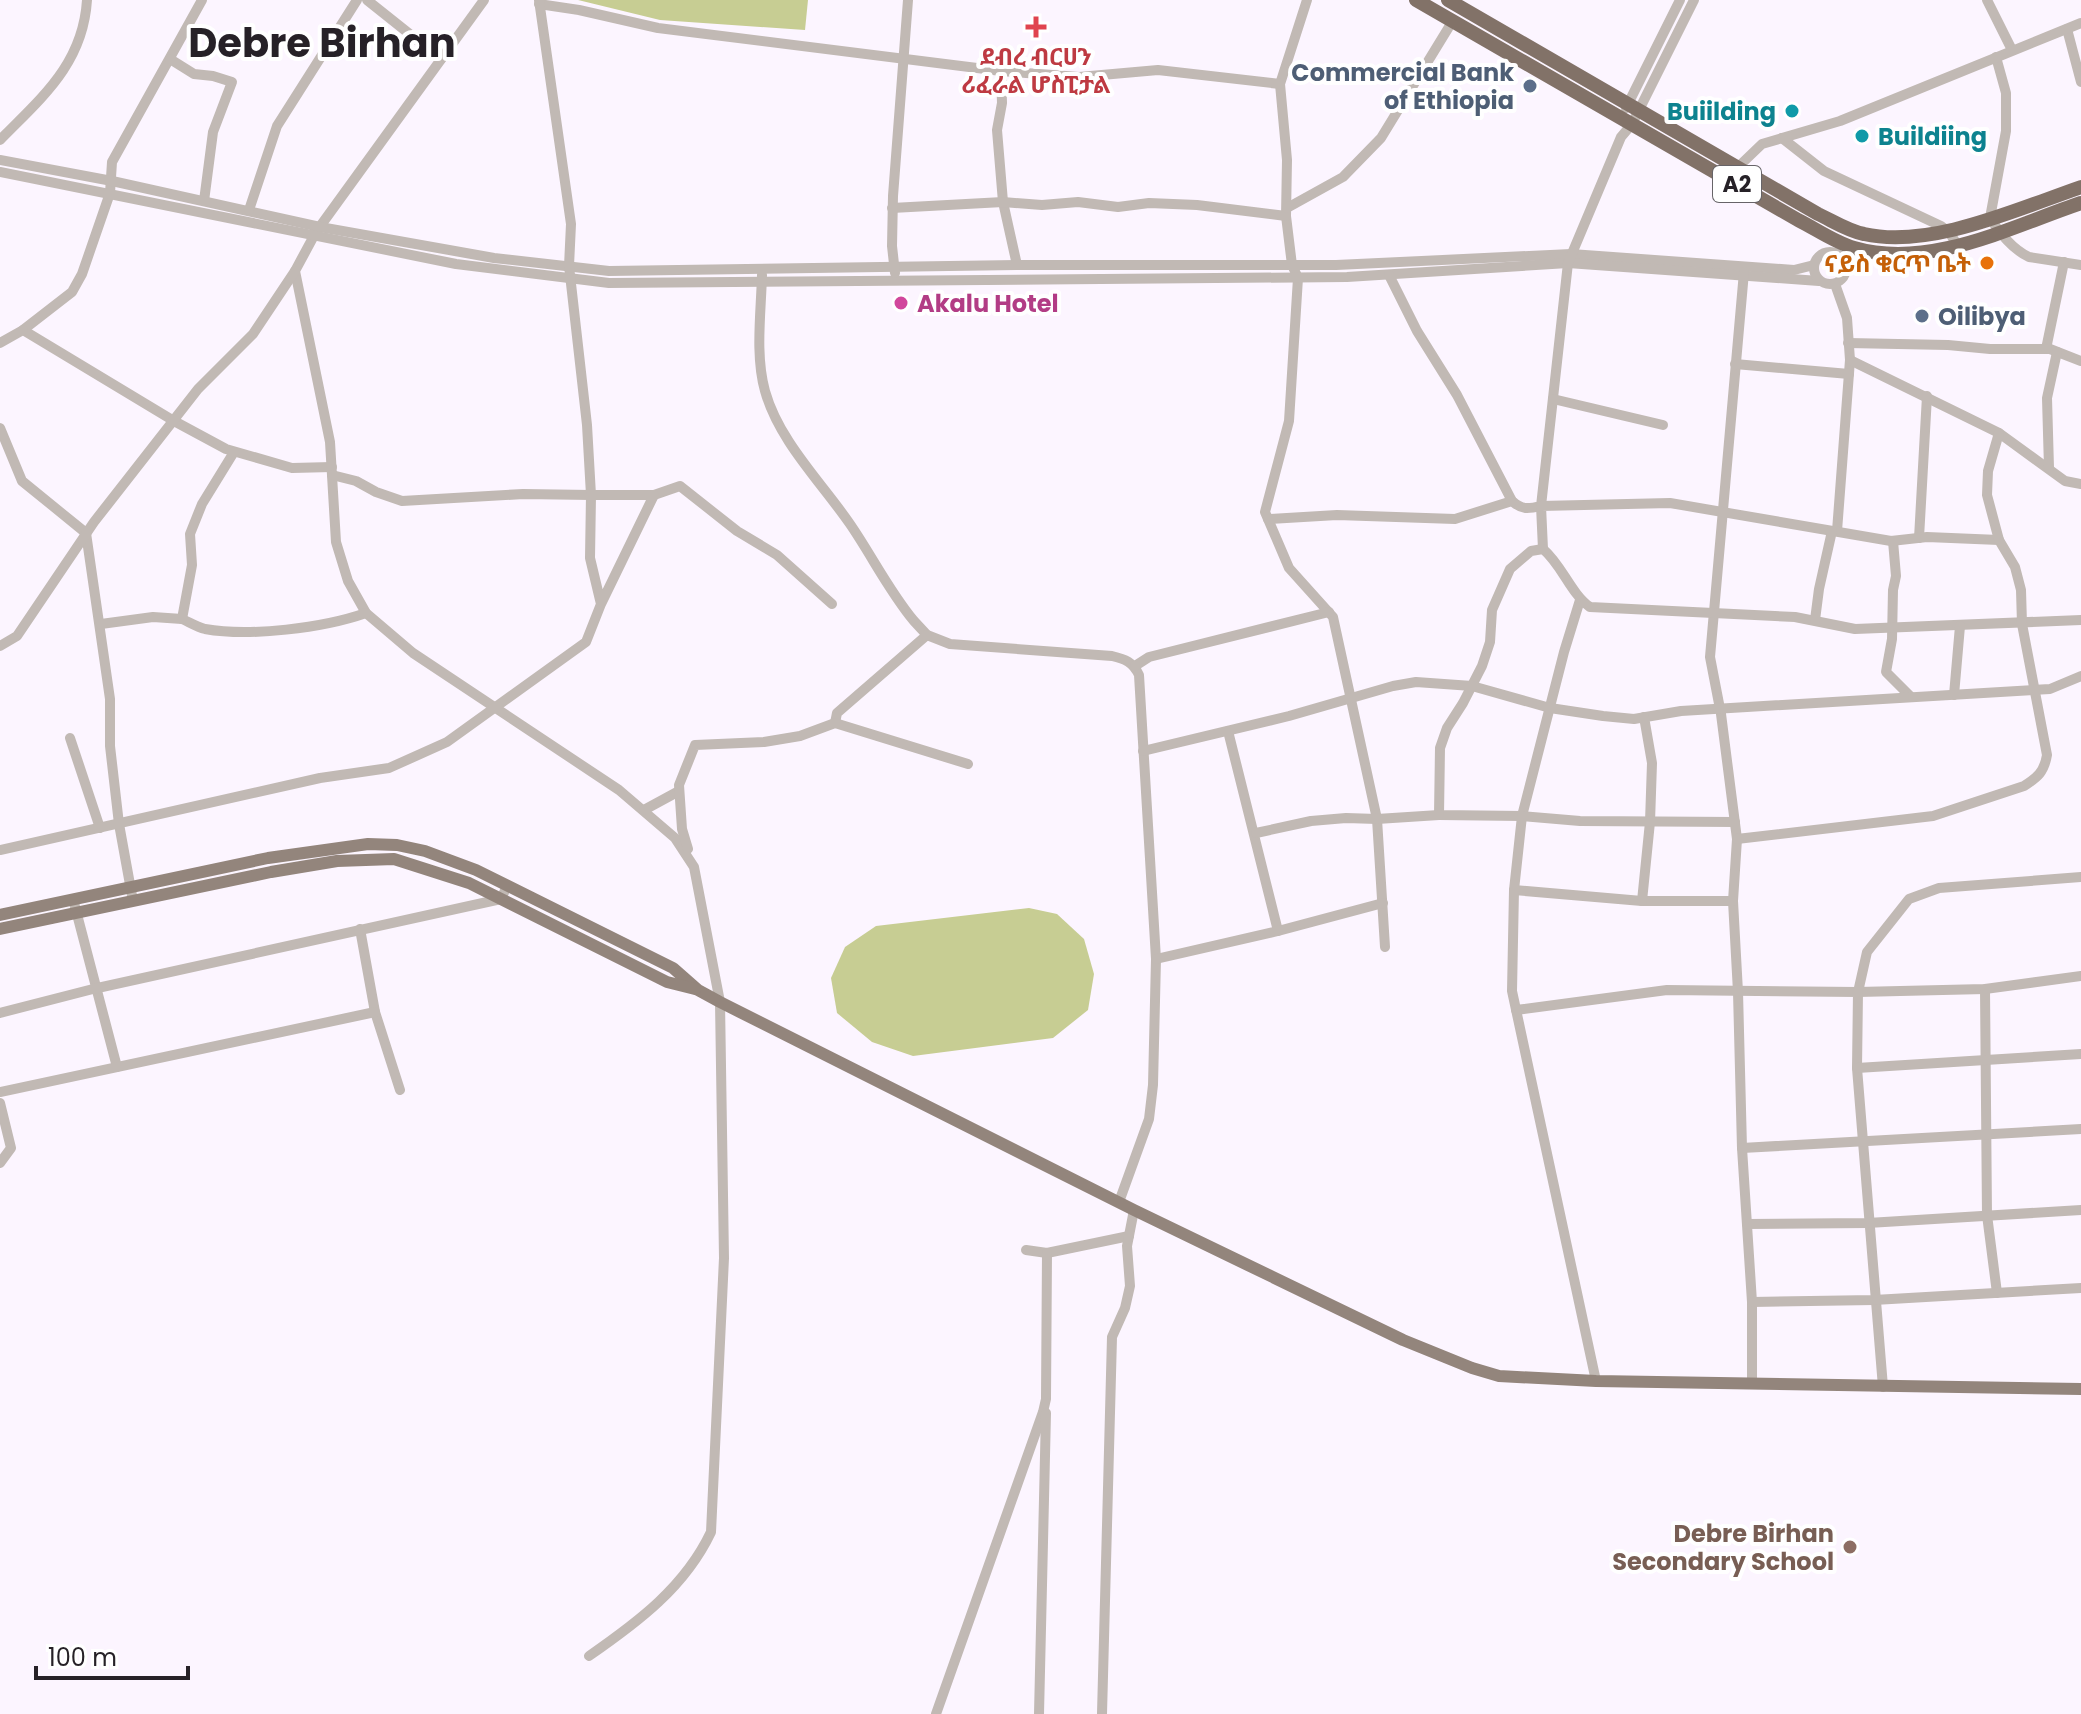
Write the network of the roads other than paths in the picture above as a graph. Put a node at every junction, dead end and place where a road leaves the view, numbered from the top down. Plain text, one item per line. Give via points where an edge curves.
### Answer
1 (87, 0) edge
2 (202, 0) edge
3 (357, 0) edge
4 (367, 0) edge
5 (484, 0) edge
6 (908, 0) edge
7 (1307, 0) edge
8 (1416, 0) edge
9 (1448, 0) edge
10 (1680, 0) edge
11 (1694, 0) edge
12 (1987, 0) edge
13 (539, 2) edge
14 (1452, 22) junction
15 (2081, 23) edge
16 (2067, 29) junction
17 (2012, 50) junction
18 (1996, 57) junction
19 (170, 59) junction
20 (441, 59) junction
21 (902, 59) junction
22 (1001, 71) junction
23 (2081, 82) edge
24 (1280, 84) junction
25 (1630, 114) junction
26 (1782, 138) junction
27 (0, 140) edge
28 (0, 160) edge
29 (1737, 168) junction
30 (0, 172) edge
31 (111, 187) junction
32 (2081, 187) edge
33 (204, 201) junction
34 (1003, 202) junction
35 (2081, 203) edge
36 (892, 208) junction
37 (249, 210) junction
38 (1286, 212) junction
39 (1990, 218) junction
40 (320, 227) junction
41 (1831, 229) junction
42 (1999, 231) junction
43 (1949, 232) junction
44 (1860, 233) junction
45 (313, 237) junction
46 (1958, 246) junction
47 (1854, 248) junction
48 (1822, 253) junction
49 (1570, 259) junction
50 (2064, 262) junction
51 (1017, 265) junction
52 (1292, 265) junction
53 (1814, 265) junction
54 (2081, 265) edge
55 (569, 266) junction
56 (1846, 267) junction
57 (894, 268) junction
58 (762, 269) junction
59 (295, 271) junction
60 (1744, 271) junction
61 (1389, 275) junction
62 (1298, 278) junction
63 (571, 279) junction
64 (762, 281) junction
65 (896, 281) junction
66 (1819, 281) junction
67 (1835, 284) junction
68 (23, 330) junction
69 (0, 343) edge
70 (1848, 343) junction
71 (2052, 351) junction
72 (1850, 360) junction
73 (2081, 361) edge
74 (1735, 364) junction
75 (1849, 374) junction
76 (1927, 396) junction
77 (1553, 399) junction
78 (174, 421) junction
79 (1663, 425) dead end
80 (0, 428) edge
81 (1999, 433) junction
82 (234, 452) junction
83 (2049, 468) junction
84 (332, 471) junction
85 (2081, 484) edge
86 (591, 495) junction
87 (654, 495) junction
88 (1512, 501) junction
89 (1541, 506) junction
90 (1725, 511) junction
91 (1268, 519) junction
92 (1834, 531) junction
93 (86, 533) junction
94 (1919, 538) junction
95 (1999, 540) junction
96 (1893, 541) junction
97 (1543, 549) junction
98 (1580, 600) junction
99 (601, 604) junction
100 (832, 604) dead end
101 (1329, 612) junction
102 (1715, 612) junction
103 (366, 613) junction
104 (182, 619) junction
105 (1815, 620) junction
106 (2081, 620) edge
107 (101, 624) junction
108 (2022, 624) junction
109 (1960, 626) junction
110 (1893, 627) junction
111 (927, 635) junction
112 (0, 646) edge
113 (1135, 666) junction
114 (2081, 676) edge
115 (1472, 686) junction
116 (2037, 690) junction
117 (1954, 695) junction
118 (1911, 697) junction
119 (1351, 698) junction
120 (495, 707) junction
121 (1550, 708) junction
122 (1720, 708) junction
123 (1644, 717) junction
124 (835, 723) junction
125 (1228, 731) junction
126 (70, 738) dead end
127 (1143, 751) junction
128 (968, 764) dead end
129 (679, 791) junction
130 (644, 810) junction
131 (1439, 815) junction
132 (1522, 816) junction
133 (1377, 819) junction
134 (1650, 822) junction
135 (1735, 822) junction
136 (119, 824) junction
137 (100, 828) junction
138 (1256, 833) junction
139 (1737, 839) junction
140 (0, 850) edge
141 (694, 867) junction
142 (2081, 877) edge
143 (507, 886) junction
144 (130, 887) junction
145 (1514, 890) junction
146 (73, 899) junction
147 (501, 899) junction
148 (133, 901) junction
149 (1642, 901) junction
150 (1733, 901) junction
151 (1383, 903) junction
152 (77, 913) junction
153 (0, 915) edge
154 (0, 929) edge
155 (360, 929) junction
156 (1278, 931) junction
157 (1385, 947) dead end
158 (1156, 959) junction
159 (2081, 976) edge
160 (98, 988) junction
161 (1985, 989) junction
162 (698, 990) junction
163 (1738, 992) junction
164 (1858, 992) junction
165 (720, 1002) junction
166 (1516, 1010) junction
167 (375, 1012) junction
168 (0, 1013) edge
169 (2081, 1054) edge
170 (1986, 1059) junction
171 (117, 1067) junction
172 (1857, 1068) junction
173 (400, 1090) dead end
174 (0, 1092) edge
175 (0, 1103) edge
176 (2081, 1129) edge
177 (1987, 1134) junction
178 (1862, 1142) junction
179 (1742, 1148) junction
180 (0, 1163) edge
181 (1119, 1202) junction
182 (1134, 1210) junction
183 (2081, 1210) edge
184 (1987, 1215) junction
185 (1868, 1223) junction
186 (1747, 1224) junction
187 (1129, 1236) junction
188 (1026, 1250) dead end
189 (1047, 1253) junction
190 (2081, 1288) edge
191 (1997, 1293) junction
192 (1874, 1300) junction
193 (1752, 1302) junction
194 (1596, 1381) junction
195 (1752, 1383) junction
196 (1883, 1387) junction
197 (2081, 1389) edge
198 (1046, 1399) junction
199 (589, 1656) dead end
200 (936, 1714) edge
201 (1039, 1714) edge
202 (1102, 1714) edge

1 - 27 street via 79,43 61,76
2 - 19 street
3 - 37 street via 277,126
4 - 20 street
5 - 20 street
6 - 21 street
7 - 24 street
8 - 14 highway, A2
9 - 25 highway, A2
10 - 25 street
11 - 25 street
12 - 17 street
13 - 21 street via 658,28
13 - 55 street via 565,170
14 - 25 highway, A2
14 - 38 street via 1381,138 1343,177
15 - 16 street
16 - 17 street
16 - 23 street
17 - 18 street
18 - 26 street via 1840,121
18 - 39 street via 2006,93 2006,131
19 - 31 street via 112,162
19 - 33 street via 194,74 232,82 213,132
20 - 40 street
21 - 22 street
21 - 36 street
22 - 24 street via 1079,77 1158,70
22 - 34 street via 997,130
24 - 38 street
25 - 29 highway, A2
25 - 41 highway, A2
25 - 49 street
26 - 29 street via 1762,144
26 - 43 street via 1824,171
28 - 31 street
29 - 41 highway, A2
30 - 31 street
31 - 33 street
31 - 45 street
31 - 68 street via 72,292
32 - 39 highway, A2
33 - 37 street
34 - 36 street
34 - 38 street via 1118,207 1149,203
34 - 51 street
35 - 42 highway, A2
36 - 57 street
37 - 40 street
38 - 52 street
39 - 42 street
39 - 43 highway, A2
40 - 45 street
40 - 55 street
41 - 44 highway, A2
41 - 47 highway, A2
41 - 48 street
42 - 46 highway, A2
42 - 50 street via 2029,257
43 - 44 highway, A2 via 1898,238
43 - 46 street
44 - 47 street
45 - 59 street
45 - 63 street
46 - 47 highway, A2 via 1898,255
47 - 56 street
48 - 53 street
48 - 56 street via 1838,254
49 - 52 street
49 - 60 street
49 - 61 street
49 - 77 street
50 - 54 street
50 - 71 street
51 - 52 street
51 - 57 street
52 - 62 street
53 - 60 street
53 - 66 street
55 - 58 street via 609,271
55 - 63 street
56 - 67 street
57 - 58 street
57 - 65 street
58 - 64 street
59 - 78 street via 253,334
59 - 84 street
60 - 66 street
60 - 74 street
61 - 62 street
61 - 88 street
62 - 65 street
62 - 91 street via 1289,421 1265,512
63 - 64 street
63 - 86 street
64 - 65 street
64 - 111 street via 761,360 775,416 901,605
66 - 67 street
67 - 70 street via 1847,318
68 - 69 street
68 - 78 street
70 - 71 street
70 - 72 street
71 - 73 street
71 - 83 street
72 - 75 street
72 - 76 street
74 - 75 street
74 - 90 street
75 - 92 street
76 - 81 street
76 - 94 street
77 - 79 street
77 - 89 street
78 - 82 street
78 - 93 street
80 - 93 street via 22,481
81 - 83 street
81 - 95 street via 1987,495
82 - 84 street via 292,468
82 - 104 street via 190,534 192,565
83 - 85 street via 2065,481
84 - 86 street via 402,501
84 - 103 street via 336,542 348,581
86 - 87 street
86 - 99 street via 590,558
87 - 99 street
87 - 100 street via 680,486 777,555
88 - 89 street via 1528,509
88 - 91 street via 1455,519
89 - 90 street via 1670,503
89 - 97 street
90 - 92 street
90 - 102 street
91 - 101 street via 1289,568
92 - 96 street
92 - 105 street
93 - 107 street
93 - 112 street via 17,636
94 - 95 street
94 - 96 street
95 - 108 street via 2015,567
96 - 110 street
97 - 98 street
97 - 115 street via 1531,551 1510,569 1492,610 1490,642
98 - 102 street via 1590,607
98 - 121 street
99 - 120 street via 586,642
101 - 113 street via 1163,653
101 - 119 street
102 - 105 street
102 - 122 street via 1710,657
103 - 104 street via 338,623 245,632 204,629
103 - 120 street via 413,653
104 - 107 street
105 - 110 street via 1855,629
106 - 108 street
107 - 136 street
108 - 109 street
108 - 116 street
109 - 110 street
109 - 117 street
110 - 118 street via 1886,672
111 - 113 street via 950,644 1112,656
111 - 124 street via 837,713
113 - 127 street
114 - 116 street
115 - 119 street via 1416,682
115 - 121 street
115 - 131 street via 1440,748
116 - 117 street
116 - 139 street via 2045,770 2024,786 1933,816
117 - 118 street
118 - 122 street
119 - 125 street
119 - 133 street
120 - 130 street
120 - 136 street via 447,742 389,768 320,778
121 - 123 street
121 - 132 street
122 - 123 street
122 - 135 street
123 - 134 street via 1652,763
124 - 128 street
124 - 129 street via 764,742 695,745
125 - 127 street
125 - 138 street
126 - 137 street
127 - 158 street
129 - 130 street
129 - 141 street via 682,829
130 - 141 street via 675,838
131 - 132 street
131 - 133 street
132 - 134 street
132 - 145 street
133 - 138 street via 1311,821
133 - 151 street
134 - 135 street
134 - 149 street
135 - 139 street
136 - 137 street
136 - 144 street
137 - 140 street
138 - 156 street
139 - 150 street
141 - 165 street
142 - 164 street via 1939,888 1909,899 1867,952
143 - 144 main road via 425,851 368,844 268,858
143 - 147 street
143 - 162 main road via 673,968
144 - 146 main road
144 - 148 street
145 - 149 street
145 - 166 street
146 - 152 street
146 - 153 main road
147 - 148 main road via 418,864 369,858
147 - 155 street
147 - 162 main road via 667,982
148 - 152 main road
149 - 150 street
150 - 163 street
151 - 156 street
151 - 157 street
152 - 154 main road
152 - 160 street
155 - 160 street
155 - 167 street
156 - 158 street
158 - 181 street via 1149,1119
159 - 161 street
160 - 168 street
160 - 171 street
161 - 164 street
161 - 170 street
162 - 165 main road
163 - 164 street
163 - 166 street via 1667,990
163 - 179 street
164 - 172 street
165 - 181 main road
165 - 199 street via 724,1258 711,1532 677,1585
166 - 194 street
167 - 171 street
167 - 173 street
169 - 170 street
170 - 172 street
170 - 177 street
171 - 174 street
172 - 178 street
175 - 180 street via 11,1148
176 - 177 street
177 - 178 street
177 - 184 street
178 - 179 street
178 - 185 street
179 - 186 street
181 - 182 main road
182 - 187 street
182 - 194 main road via 1472,1368 1499,1376
183 - 184 street
184 - 185 street
184 - 191 street
185 - 186 street
185 - 192 street
186 - 193 street
187 - 189 street
187 - 202 street via 1130,1286 1112,1337
188 - 189 street
189 - 198 street
190 - 191 street
191 - 192 street
192 - 193 street
192 - 196 street
193 - 195 street
194 - 195 main road
195 - 196 main road
196 - 197 main road
198 - 200 street
198 - 201 street

